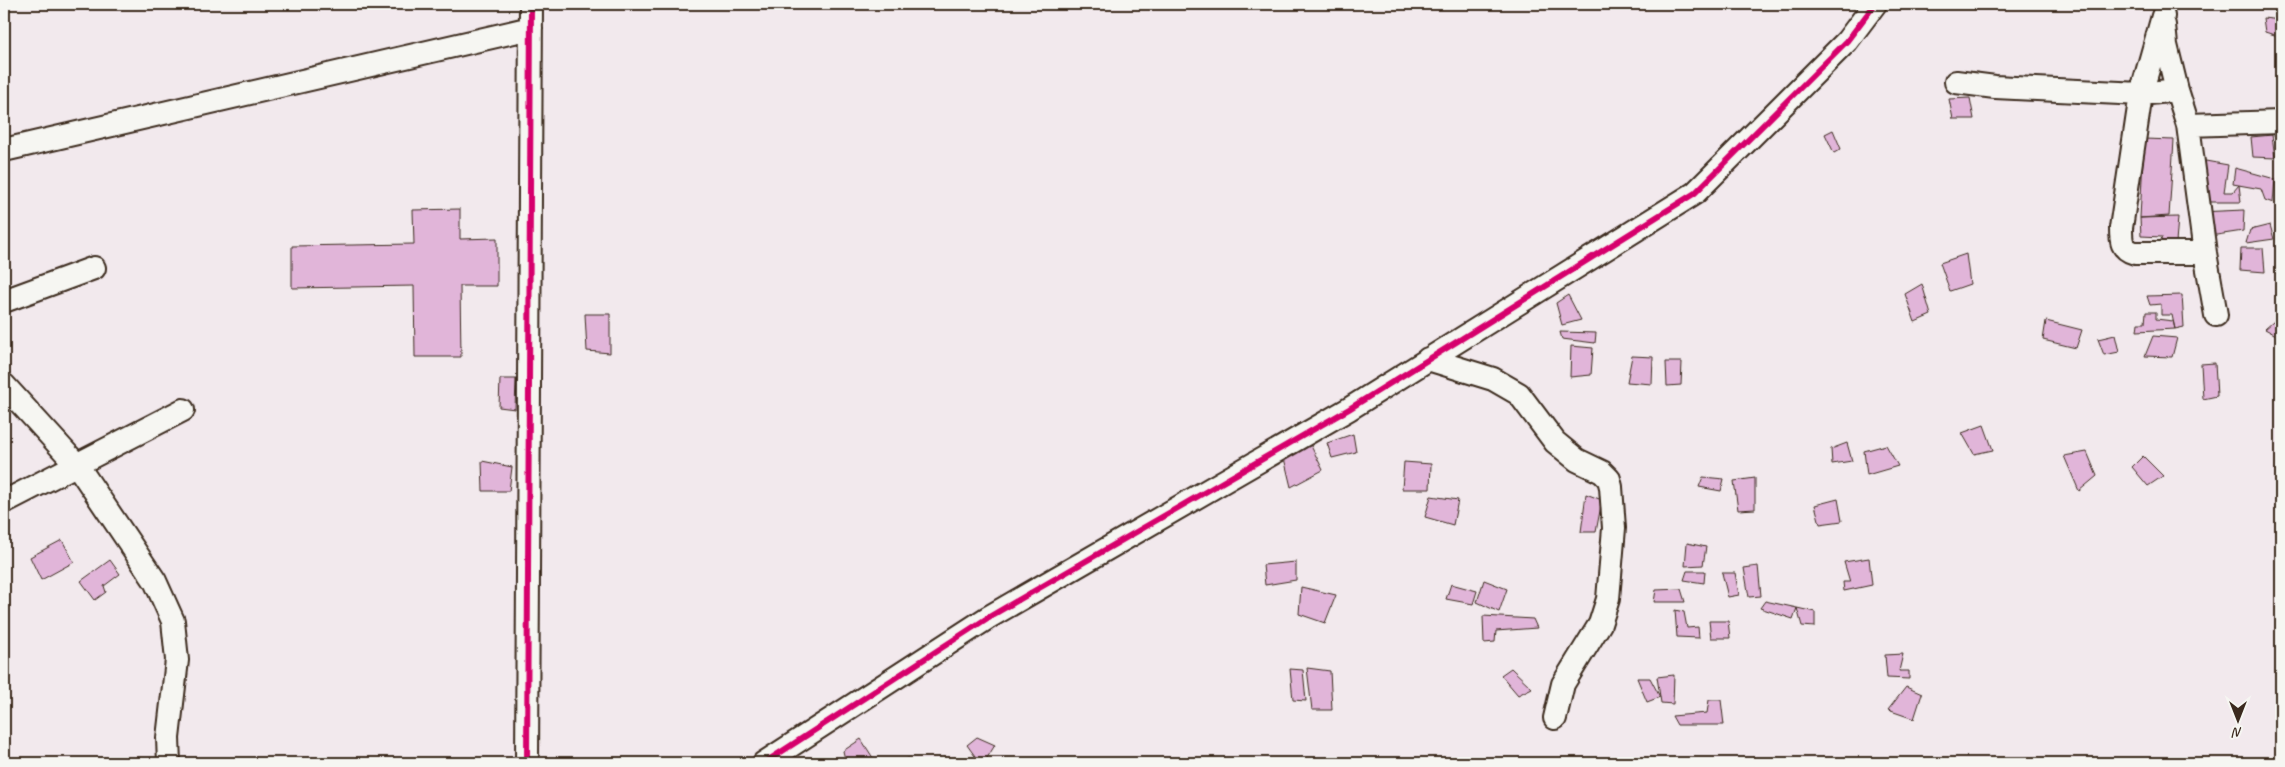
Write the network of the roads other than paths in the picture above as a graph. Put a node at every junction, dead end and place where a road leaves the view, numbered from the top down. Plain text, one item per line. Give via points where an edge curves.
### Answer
1 (531, 4) edge
2 (1875, 4) edge
3 (2164, 10) edge
4 (531, 28) junction
5 (1956, 82) dead end
6 (2177, 90) junction
7 (2142, 94) junction
8 (2281, 122) edge
9 (2188, 125) junction
10 (4, 150) edge
11 (2205, 253) junction
12 (94, 268) dead end
13 (4, 302) edge
14 (2216, 315) dead end
15 (1428, 359) junction
16 (4, 385) edge
17 (183, 410) dead end
18 (78, 465) junction
19 (4, 502) edge
20 (1555, 718) dead end
21 (169, 763) edge
22 (527, 763) edge
23 (764, 763) edge

1 - 4 street
2 - 15 street via 1847,41 1695,192
3 - 6 street via 2166,46
3 - 7 street
4 - 10 street
4 - 22 street
5 - 7 street
6 - 7 street
6 - 9 street
7 - 11 street via 2121,243 2126,250 2135,253
8 - 9 street
9 - 11 street
11 - 14 street
12 - 13 street
15 - 20 street via 1493,379 1519,394 1555,442 1577,460 1602,472 1612,487 1614,528 1608,600 1600,624 1563,684
15 - 23 street via 1340,414 989,617
16 - 18 street
17 - 18 street
18 - 19 street
18 - 21 street via 155,581 173,620 177,660 168,738

